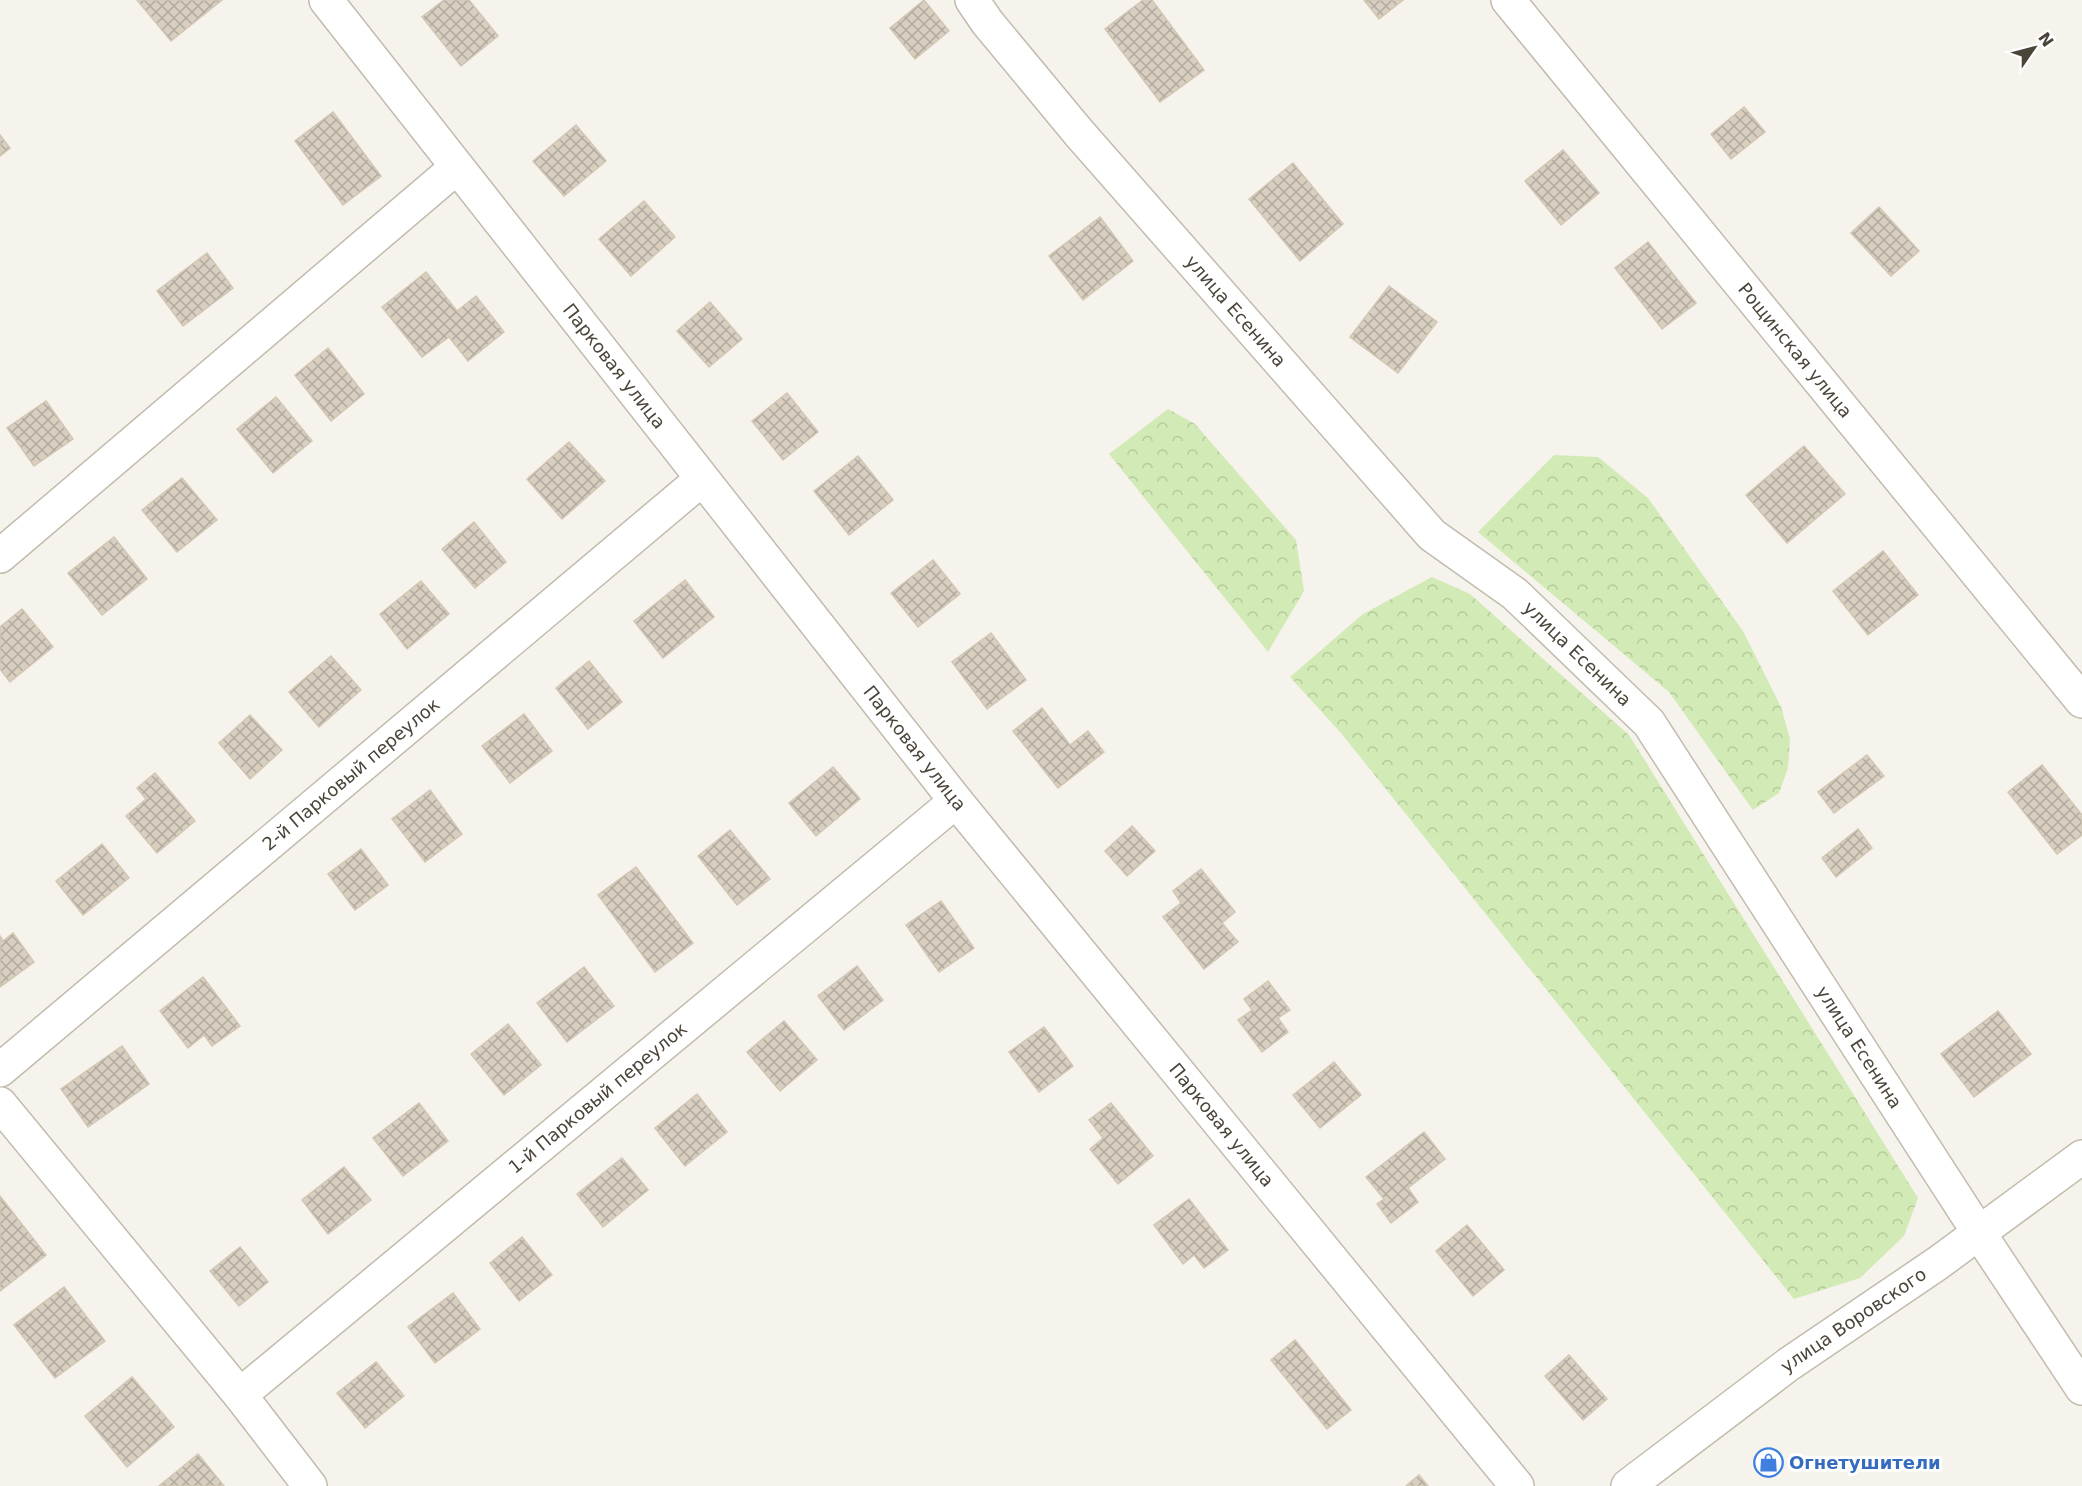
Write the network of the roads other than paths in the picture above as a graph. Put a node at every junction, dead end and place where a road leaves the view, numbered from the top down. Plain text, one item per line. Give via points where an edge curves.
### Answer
1 (326, 0) edge
2 (972, 0) edge
3 (1508, 0) edge
4 (458, 167) junction
5 (702, 479) junction
6 (0, 556) edge
7 (2082, 702) edge
8 (956, 801) junction
9 (0, 1070) edge
10 (0, 1104) edge
11 (2082, 1157) edge
12 (1979, 1233) junction
13 (2082, 1388) edge
14 (240, 1395) junction
15 (310, 1486) edge
16 (1517, 1486) edge
17 (1628, 1486) edge

1 - 4 street, Парковая улица
2 - 12 street, улица Есенина via 1079,132 1432,535 1515,594 1649,723
3 - 7 street, Рощинская улица
4 - 5 street, Парковая улица
4 - 6 street
5 - 8 street, Парковая улица
5 - 9 street, 2-й Парковый переулок
8 - 14 street, 1-й Парковый переулок
8 - 16 street, Парковая улица
10 - 14 street
11 - 12 street, улица Воровского
12 - 13 street, улица Есенина
12 - 17 street, улица Воровского via 1789,1364
14 - 15 street

